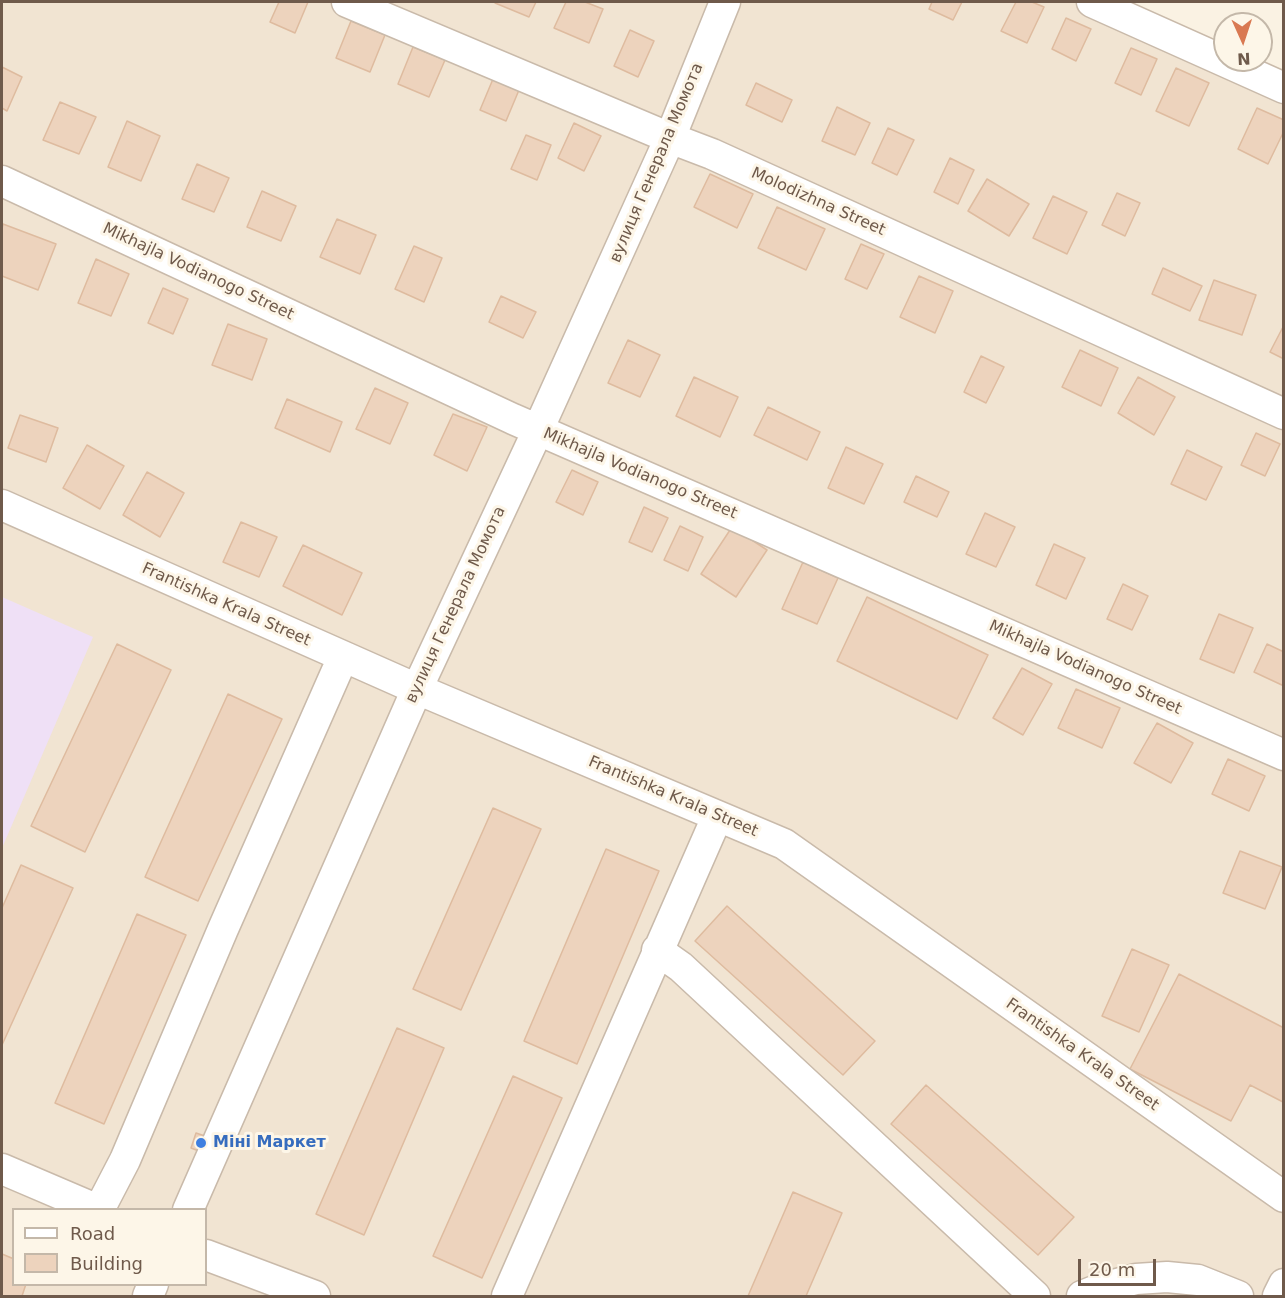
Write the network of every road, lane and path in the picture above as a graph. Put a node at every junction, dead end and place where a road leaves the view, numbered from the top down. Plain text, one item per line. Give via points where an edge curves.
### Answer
1 (348, 2) edge
2 (725, 2) edge
3 (1092, 2) edge
4 (1284, 88) edge
5 (670, 138) junction
6 (2, 180) edge
7 (1284, 414) edge
8 (538, 430) junction
9 (2, 505) edge
10 (343, 657) junction
11 (417, 689) junction
12 (1284, 755) edge
13 (717, 817) junction
14 (657, 950) junction
15 (2, 1169) edge
16 (1284, 1197) edge
17 (97, 1208) edge
18 (100, 1208) edge
19 (188, 1208) edge
20 (207, 1255) edge
21 (1284, 1284) edge
22 (315, 1296) edge
23 (507, 1296) edge
24 (1035, 1296) edge
25 (1082, 1296) edge
26 (1238, 1296) edge
27 (1278, 1296) edge

1 - 5 street, Molodizhna Street
2 - 5 street, вулиця Генерала Момота
3 - 4 street
5 - 7 street, Molodizhna Street
5 - 8 street, вулиця Генерала Момота
6 - 8 street, Mikhajla Vodianogo Street
8 - 11 street, вулиця Генерала Момота
8 - 12 street, Mikhajla Vodianogo Street
9 - 10 street, Frantishka Krala Street
10 - 11 street, Frantishka Krala Street
10 - 18 street via 125,1160
11 - 13 street, Frantishka Krala Street
11 - 19 street, вулиця Генерала Момота
13 - 14 street
13 - 16 street, Frantishka Krala Street via 784,844
14 - 23 street
14 - 24 street via 681,967
15 - 17 street
20 - 22 street
21 - 27 street
25 - 26 street via 1136,1279 1167,1277 1198,1280

